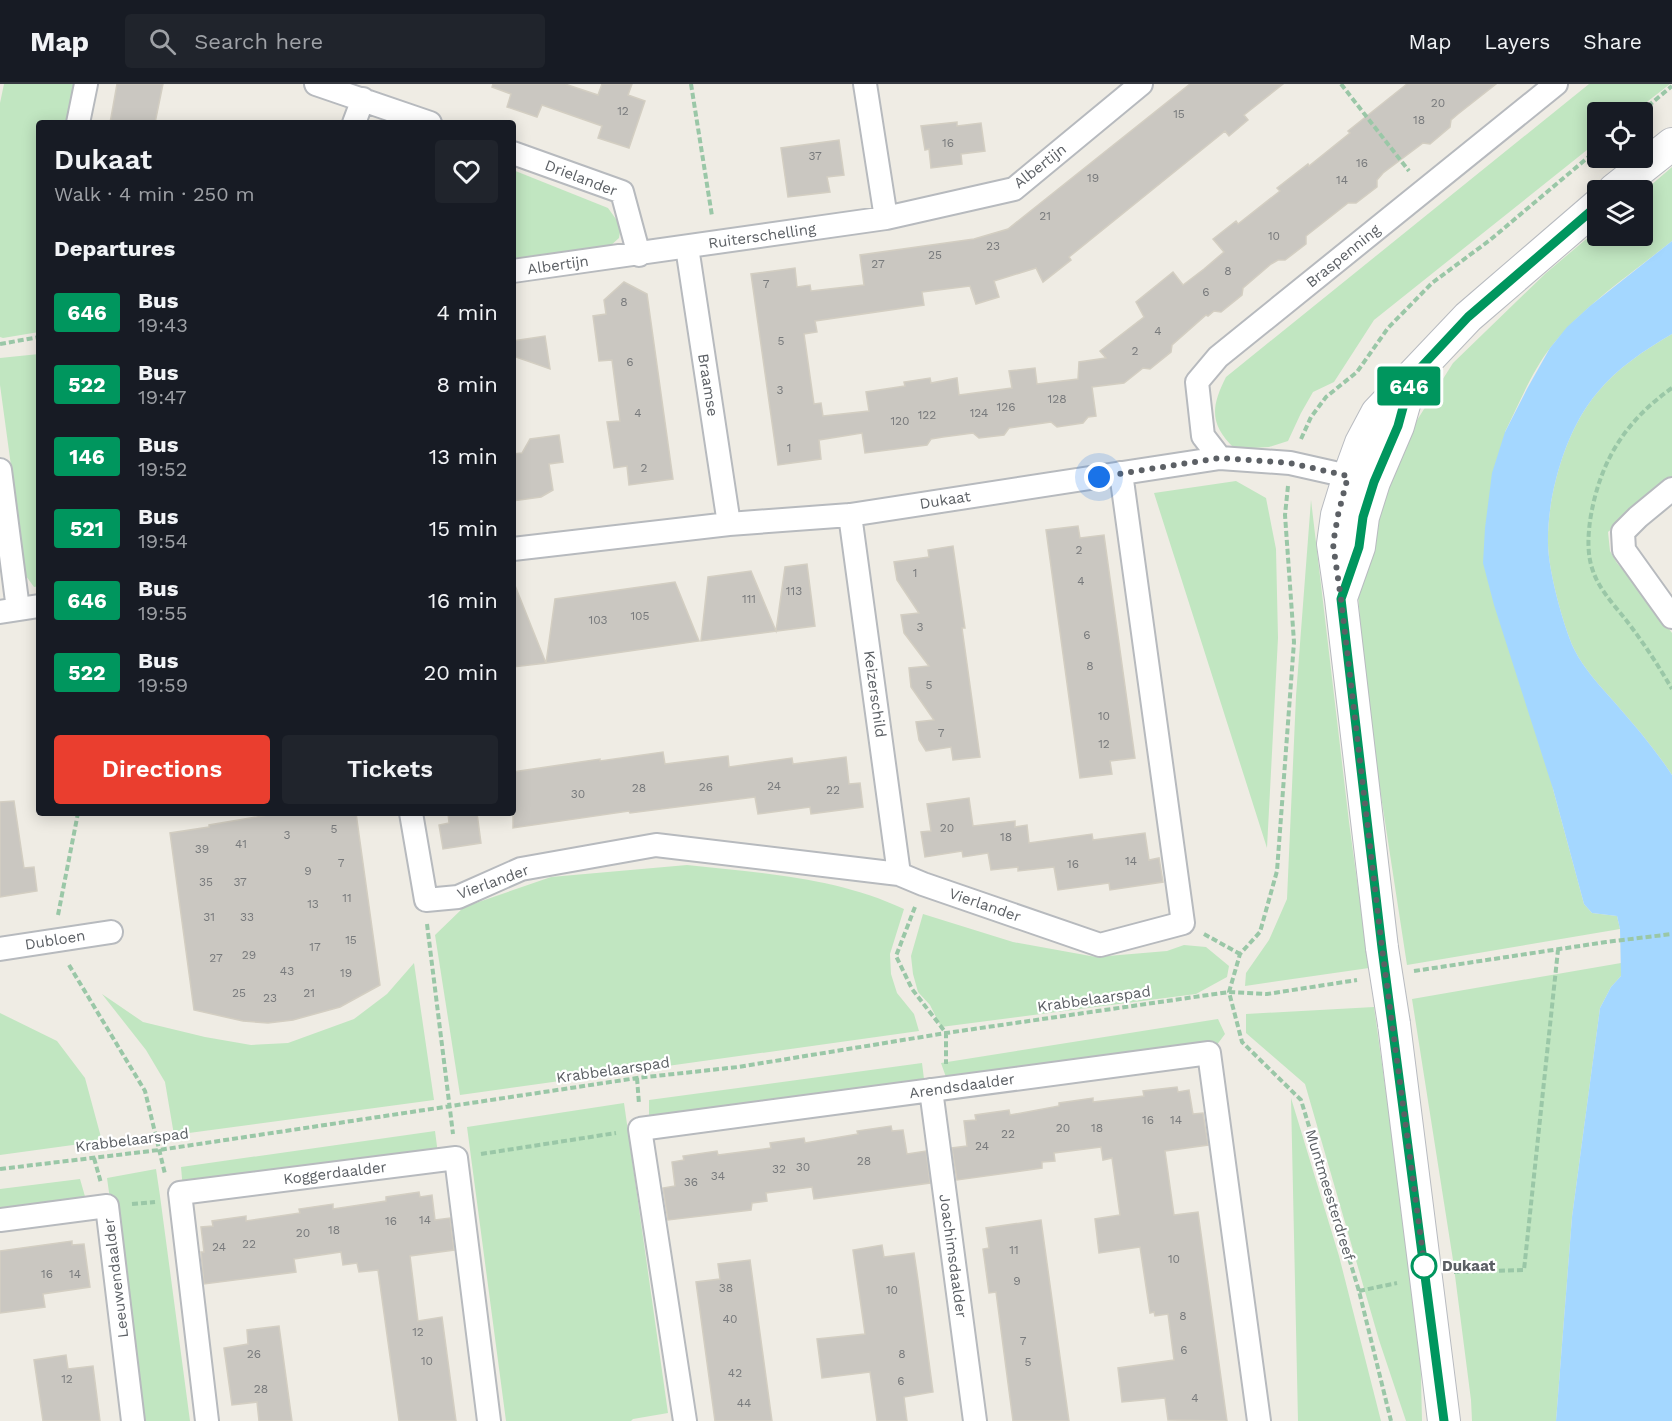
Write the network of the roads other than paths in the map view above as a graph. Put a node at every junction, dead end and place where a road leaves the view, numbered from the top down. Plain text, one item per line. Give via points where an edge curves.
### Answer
1 (86, 84) edge
2 (316, 84) edge
3 (865, 84) edge
4 (1142, 84) edge
5 (1556, 84) edge
6 (363, 99) junction
7 (79, 120) edge
8 (355, 120) edge
9 (422, 120) edge
10 (1672, 144) edge
11 (516, 154) edge
12 (1627, 180) edge
13 (1587, 214) edge
14 (886, 218) junction
15 (687, 247) junction
16 (639, 255) junction
17 (516, 271) edge
18 (1220, 458) junction
19 (0, 470) edge
20 (1121, 473) junction
21 (1361, 479) junction
22 (1672, 489) edge
23 (850, 514) junction
24 (729, 524) junction
25 (516, 549) edge
26 (19, 609) edge
27 (1672, 617) edge
28 (412, 816) edge
29 (899, 874) junction
30 (111, 932) dead end
31 (0, 949) edge
32 (938, 1089) junction
33 (0, 1220) edge
34 (133, 1421) edge
35 (207, 1421) edge
36 (489, 1421) edge
37 (685, 1421) edge
38 (975, 1421) edge
39 (1258, 1421) edge
40 (1444, 1421) edge

1 - 7 street
2 - 6 street
3 - 14 street
4 - 14 street, Albertijn via 1014,189
5 - 18 street, Braspenning via 1218,357 1197,382 1203,436
6 - 8 street
6 - 9 street
10 - 12 main road
11 - 16 street, Drielander via 622,192
13 - 21 main road via 1468,317 1411,378 1398,426
14 - 15 street, Ruiterschelling
15 - 16 street, Ruiterschelling
15 - 24 street, Braamse
16 - 17 street, Albertijn
18 - 20 street, Dukaat
18 - 21 street, Dukaat via 1290,463
19 - 26 street
20 - 23 street, Dukaat
20 - 29 street, Vierlander via 1183,923 1100,945
21 - 40 main road, bridge via 1363,517 1359,547 1341,599
22 - 27 street via 1623,532 1624,550
23 - 24 street, Dukaat
23 - 29 street, Keizerschild
24 - 25 street, Dukaat
28 - 29 street, Vierlander via 426,900 458,897 521,869 656,845
30 - 31 street, Dubloen
32 - 37 street, Arendsdaalder via 640,1129
32 - 38 street, Joachimsdaalder
32 - 39 street, Arendsdaalder via 1209,1053
33 - 34 street, Leeuwendaalder via 107,1206
35 - 36 street, Koggerdaalder via 180,1197 456,1158

